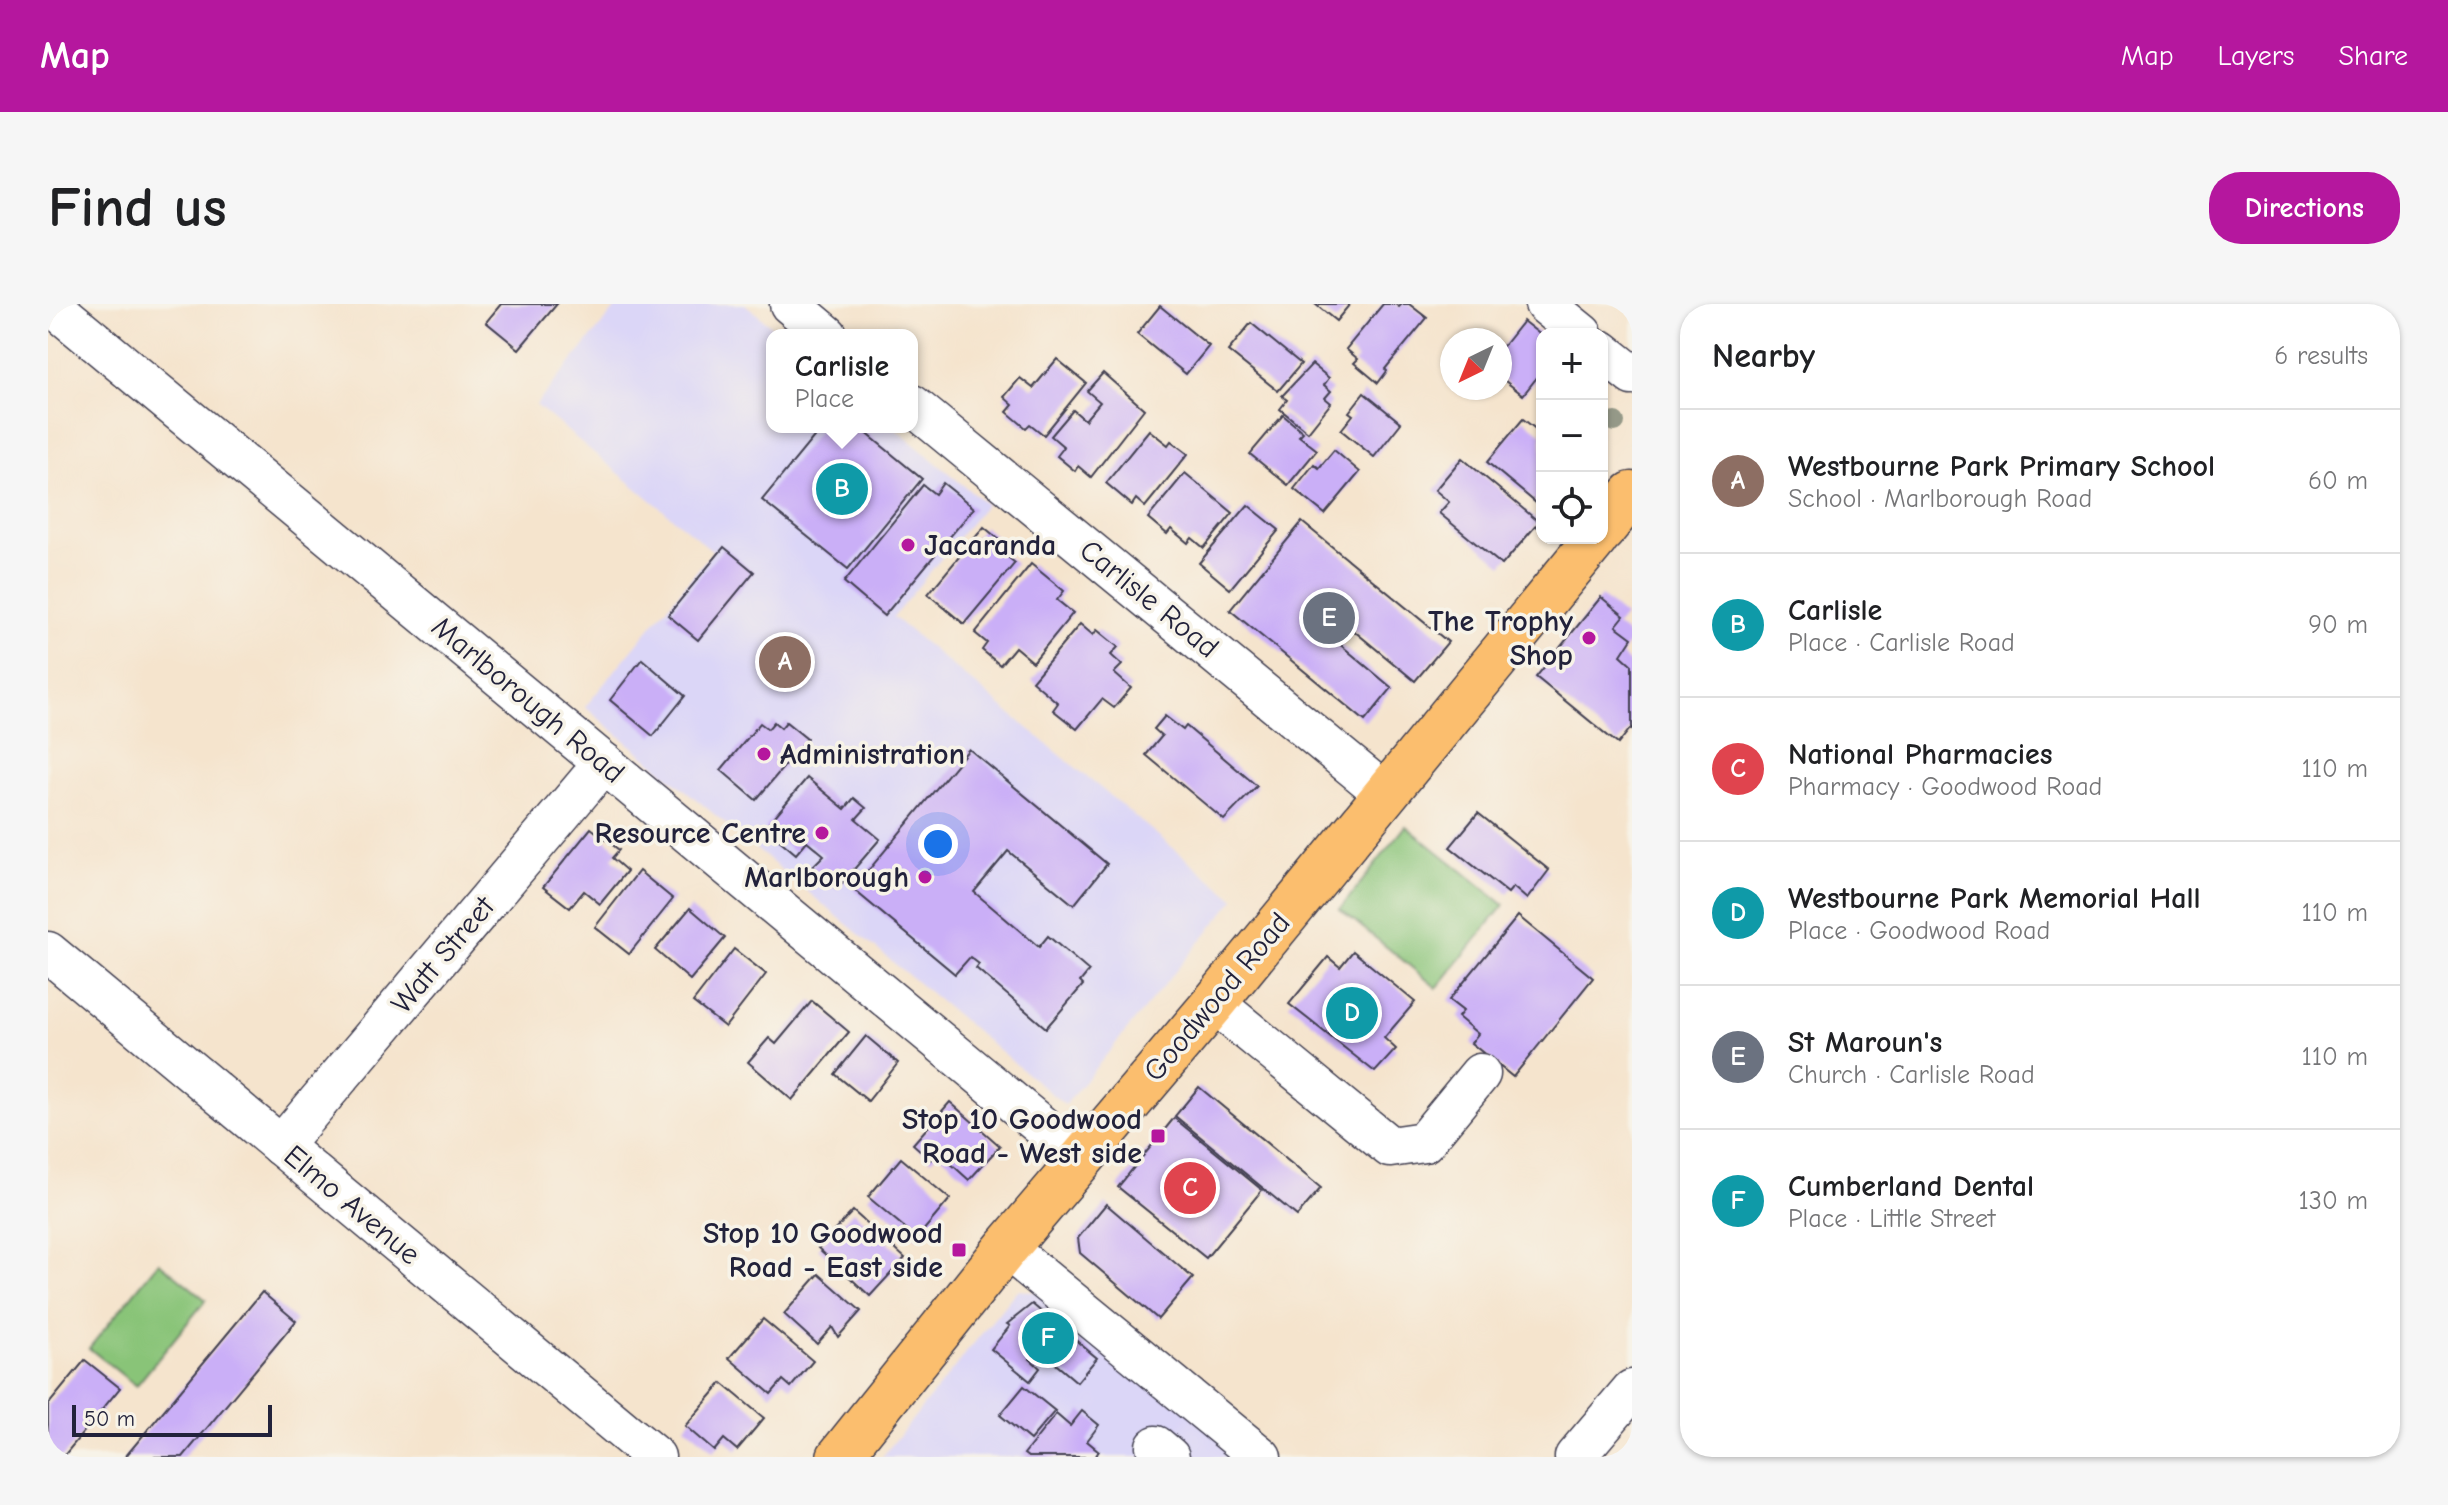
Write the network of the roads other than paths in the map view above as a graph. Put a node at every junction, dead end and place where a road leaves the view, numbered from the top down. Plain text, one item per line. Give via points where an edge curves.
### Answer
1 (50, 304) edge
2 (790, 304) edge
3 (1545, 304) edge
4 (1575, 328) edge
5 (820, 329) edge
6 (1608, 356) edge
7 (1632, 375) edge
8 (918, 410) edge
9 (1632, 494) edge
10 (1608, 524) edge
11 (1591, 544) edge
12 (604, 763) junction
13 (1386, 794) junction
14 (48, 952) edge
15 (1214, 1003) junction
16 (1480, 1074) dead end
17 (281, 1146) junction
18 (1080, 1158) junction
19 (1006, 1248) junction
20 (1632, 1390) edge
21 (655, 1457) edge
22 (839, 1457) edge
23 (1261, 1457) edge
24 (1575, 1457) edge

1 - 12 street, Marlborough Road
2 - 5 street
3 - 4 street
6 - 7 street
8 - 13 street, Carlisle Road
9 - 10 main road
11 - 13 main road, Goodwood Road
12 - 17 street, Watt Street
12 - 18 street, Marlborough Road
13 - 15 main road, Goodwood Road
14 - 17 street, Elmo Avenue
15 - 16 street via 1390,1147 1424,1142
15 - 18 main road, Goodwood Road
17 - 21 street, Elmo Avenue
18 - 19 main road, Goodwood Road
19 - 22 main road, Goodwood Road
19 - 23 street
20 - 24 street

